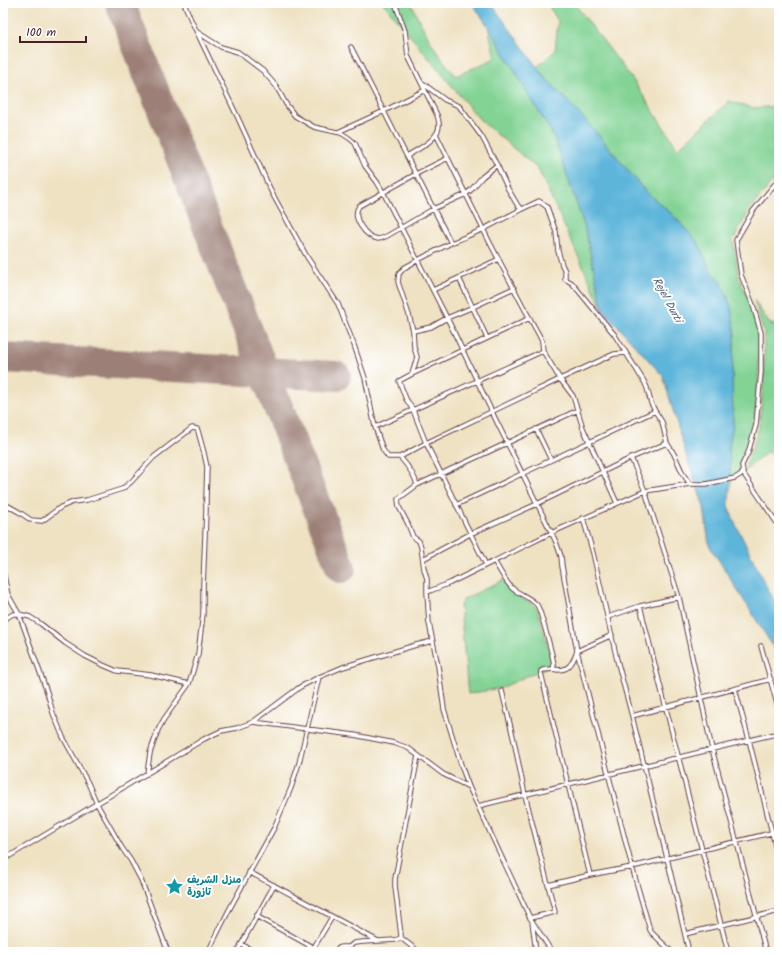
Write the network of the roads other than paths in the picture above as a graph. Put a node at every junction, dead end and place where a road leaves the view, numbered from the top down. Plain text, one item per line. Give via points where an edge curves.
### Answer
1 (184, 3) edge
2 (395, 3) edge
3 (197, 32) junction
4 (351, 47) dead end
5 (421, 82) junction
6 (425, 90) junction
7 (384, 111) junction
8 (337, 132) junction
9 (436, 134) junction
10 (407, 156) junction
11 (448, 158) junction
12 (497, 165) junction
13 (416, 174) junction
14 (779, 179) edge
15 (382, 192) junction
16 (466, 194) junction
17 (433, 209) junction
18 (522, 209) junction
19 (401, 228) junction
20 (484, 229) junction
21 (451, 243) junction
22 (418, 260) junction
23 (499, 260) junction
24 (459, 278) junction
25 (514, 288) junction
26 (433, 290) junction
27 (473, 308) junction
28 (447, 318) junction
29 (530, 318) junction
30 (413, 331) junction
31 (487, 338) junction
32 (462, 350) junction
33 (543, 350) junction
34 (626, 353) junction
35 (412, 374) junction
36 (560, 379) junction
37 (477, 381) junction
38 (413, 410) junction
39 (578, 410) junction
40 (655, 411) junction
41 (492, 412) junction
42 (375, 427) junction
43 (536, 429) junction
44 (589, 442) junction
45 (426, 443) junction
46 (507, 443) junction
47 (666, 443) junction
48 (400, 457) junction
49 (632, 458) junction
50 (551, 460) junction
51 (603, 472) junction
52 (743, 473) junction
53 (441, 474) junction
54 (522, 474) junction
55 (690, 484) junction
56 (417, 485) junction
57 (645, 490) junction
58 (617, 503) junction
59 (3, 504) edge
60 (537, 504) junction
61 (456, 505) junction
62 (583, 518) junction
63 (779, 526) edge
64 (551, 533) junction
65 (470, 534) junction
66 (424, 559) junction
67 (494, 561) junction
68 (486, 565) junction
69 (3, 571) edge
70 (427, 592) junction
71 (679, 597) junction
72 (640, 606) junction
73 (19, 614) junction
74 (608, 617) junction
75 (3, 620) edge
76 (612, 635) junction
77 (433, 641) junction
78 (761, 646) dead end
79 (577, 651) junction
80 (553, 669) junction
81 (319, 677) junction
82 (770, 679) junction
83 (189, 684) junction
84 (735, 689) junction
85 (502, 691) dead end
86 (701, 698) junction
87 (666, 707) junction
88 (779, 711) edge
89 (632, 716) junction
90 (253, 722) junction
91 (307, 728) junction
92 (779, 733) edge
93 (749, 740) junction
94 (712, 749) junction
95 (418, 756) junction
96 (679, 757) junction
97 (644, 766) junction
98 (147, 774) junction
99 (609, 774) junction
100 (568, 784) junction
101 (469, 787) junction
102 (525, 795) junction
103 (97, 804) junction
104 (478, 806) junction
105 (779, 831) edge
106 (772, 832) junction
107 (738, 841) junction
108 (702, 850) junction
109 (667, 858) junction
110 (3, 860) edge
111 (779, 861) edge
112 (632, 867) junction
113 (250, 872) junction
114 (590, 875) junction
115 (274, 885) junction
116 (548, 885) junction
117 (779, 910) edge
118 (256, 916) junction
119 (756, 916) junction
120 (332, 917) junction
121 (531, 919) junction
122 (721, 925) junction
123 (685, 934) junction
124 (401, 938) junction
125 (378, 941) junction
126 (241, 944) junction
127 (349, 947) junction
128 (313, 951) edge
129 (168, 952) edge
130 (208, 952) edge
131 (237, 952) edge
132 (255, 952) edge
133 (332, 952) edge
134 (348, 952) edge
135 (419, 952) edge
136 (536, 952) edge
137 (552, 952) edge
138 (672, 952) edge
139 (689, 952) edge
140 (728, 952) edge
141 (766, 952) edge

1 - 3 street
2 - 5 street via 405,31 408,56
3 - 8 street via 221,47 238,52 263,71 295,116 314,127
3 - 42 street via 272,193 307,257 338,304 365,378
4 - 7 street
5 - 6 street
5 - 12 street via 444,100 459,106 482,137
6 - 7 street
6 - 9 street via 439,123
7 - 8 street
7 - 10 street
8 - 15 street via 353,140 365,166
9 - 10 street via 428,143
9 - 11 street
10 - 13 street
11 - 13 street
11 - 16 street
12 - 16 street
12 - 18 street via 508,189
13 - 15 street
13 - 17 street
14 - 52 street via 753,211 736,240 741,275 761,333 761,372 756,425 742,465
15 - 19 street
15 - 19 street via 356,210 360,224 370,236 381,239
16 - 17 street
16 - 20 street
17 - 19 street
17 - 21 street
18 - 20 street
18 - 34 street via 539,201 546,207 556,232 565,278 589,303
19 - 22 street
20 - 21 street
20 - 23 street
21 - 22 street
22 - 26 street
22 - 30 street via 398,274 398,282
23 - 24 street
23 - 25 street
24 - 26 street
24 - 27 street
25 - 27 street
25 - 29 street
26 - 28 street
27 - 28 street
27 - 31 street
28 - 30 street via 431,327
28 - 32 street
29 - 31 street
29 - 33 street via 542,341
30 - 35 street via 417,357
31 - 32 street
32 - 35 street
32 - 37 street
33 - 36 street
33 - 37 street
34 - 36 street via 614,354
34 - 40 street via 646,386
35 - 38 street via 398,381
36 - 39 street via 573,396
36 - 41 street
37 - 38 street
37 - 41 street
38 - 42 street
38 - 45 street
39 - 43 street
39 - 44 street
40 - 44 street
40 - 47 street via 662,422
41 - 45 street
41 - 46 street
42 - 48 street via 388,457
43 - 46 street
43 - 50 street
44 - 50 street
44 - 51 street
45 - 48 street
45 - 53 street
46 - 53 street
46 - 54 street
47 - 49 street
47 - 55 street
48 - 56 street via 413,474
49 - 51 street
49 - 57 street
50 - 54 street
51 - 58 street
51 - 60 street
52 - 55 street via 735,478 706,484
52 - 63 street
53 - 56 street
53 - 61 street
54 - 60 street
54 - 61 street
55 - 57 street
56 - 66 street via 398,499 399,507 413,537 419,541
57 - 58 street
57 - 71 street
58 - 62 street
59 - 83 street via 31,520 42,521 61,507 122,489 154,457 192,428 196,429 207,467 206,511 203,614 198,654
60 - 64 street
60 - 65 street
61 - 65 street
62 - 64 street
62 - 74 street
64 - 67 street
64 - 79 street via 561,556
65 - 66 street
65 - 68 street
66 - 70 street
67 - 68 street
67 - 80 street via 513,589 536,604 539,609 554,662
68 - 70 street
69 - 73 street via 8,595
70 - 77 street
71 - 72 street
71 - 86 street
72 - 74 street
72 - 87 street
73 - 75 street via 13,614
73 - 83 street via 30,617 85,656 110,668
73 - 103 street via 53,713
74 - 76 street
76 - 79 street
76 - 89 street
77 - 81 street via 343,667
77 - 101 street via 444,709
78 - 82 street
79 - 80 street via 575,658 566,668
79 - 99 street
80 - 100 street via 543,670 541,673
81 - 90 street
81 - 91 street
82 - 84 street
82 - 88 street
83 - 98 street via 158,730 150,753
84 - 86 street
84 - 93 street
85 - 102 street
86 - 87 street
86 - 94 street
87 - 89 street
87 - 96 street
89 - 97 street
90 - 91 street
90 - 98 street via 204,739
91 - 95 street via 394,743 408,748
91 - 113 street via 291,788 274,828
92 - 93 street
93 - 94 street
93 - 106 street
94 - 96 street
94 - 107 street
95 - 101 street via 443,774
95 - 124 street via 395,879
96 - 97 street
96 - 108 street
97 - 99 street
97 - 109 street
98 - 103 street
99 - 100 street
99 - 112 street
100 - 102 street
100 - 114 street
101 - 104 street
102 - 104 street
102 - 116 street
103 - 110 street
103 - 129 street via 141,880
104 - 121 street
105 - 106 street
106 - 107 street
106 - 111 street
107 - 108 street
107 - 119 street
108 - 109 street
108 - 122 street
109 - 112 street
109 - 123 street
112 - 114 street
112 - 138 street via 650,930
113 - 115 street
113 - 130 street
114 - 116 street
115 - 118 street
115 - 120 street
116 - 121 street via 555,912
117 - 119 street
118 - 126 street
118 - 128 street
119 - 122 street
119 - 141 street
120 - 125 street
120 - 128 street
121 - 136 street
121 - 137 street
122 - 123 street
122 - 140 street
123 - 139 street
124 - 125 street
124 - 135 street
125 - 127 street via 354,943
126 - 131 street
126 - 132 street
127 - 133 street via 341,947
127 - 134 street

